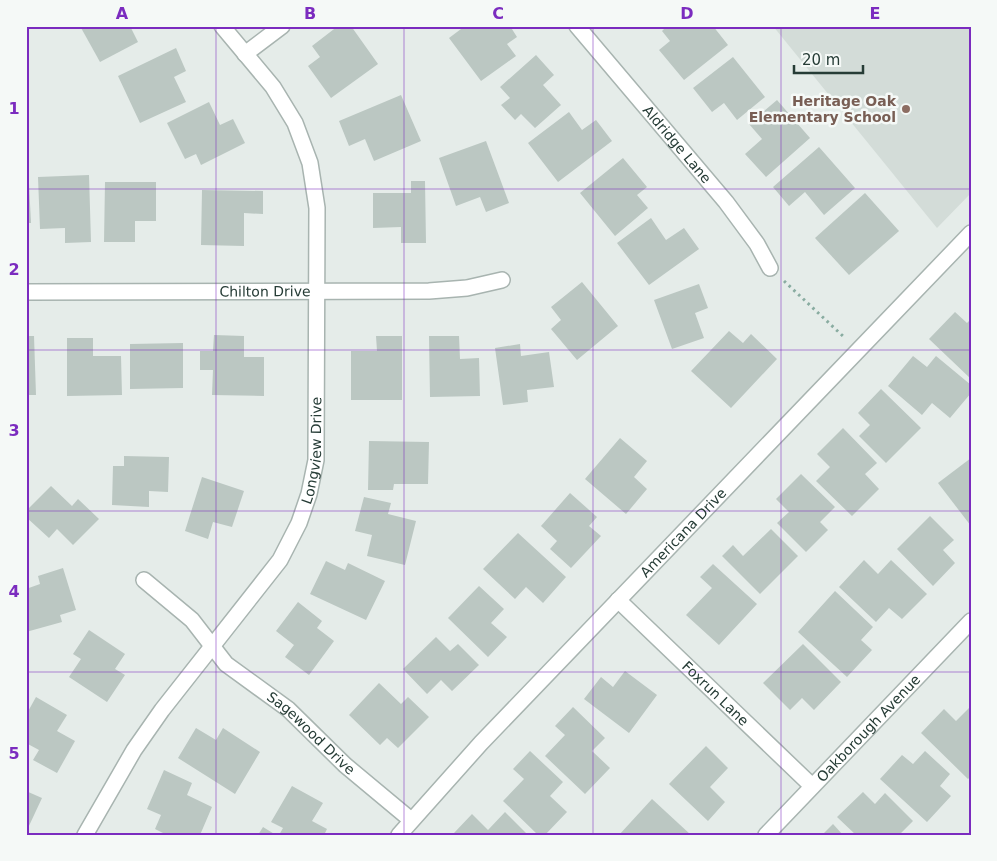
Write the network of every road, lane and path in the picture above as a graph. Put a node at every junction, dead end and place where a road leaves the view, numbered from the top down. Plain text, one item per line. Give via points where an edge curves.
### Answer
1 (222, 26) edge
2 (282, 26) edge
3 (577, 26) edge
4 (245, 54) junction
5 (971, 234) edge
6 (770, 268) joint
7 (502, 280) dead end
8 (317, 291) junction
9 (26, 292) edge
10 (858, 351) junction
11 (144, 580) dead end
12 (618, 600) junction
13 (971, 621) edge
14 (212, 646) junction
15 (812, 786) junction
16 (411, 820) junction
17 (85, 835) edge
18 (399, 835) edge
19 (766, 835) edge

1 - 4 street, Longview Drive
2 - 4 street
3 - 6 street, Aldridge Lane via 726,202
4 - 8 street, Longview Drive via 273,86 296,123 310,163 317,208
5 - 10 street, Americana Drive
6 - 10 path
7 - 8 street, Chilton Drive via 467,288 429,291
8 - 9 street, Chilton Drive
8 - 14 street, Longview Drive via 316,460 309,494 299,524 280,560
10 - 12 street, Americana Drive
11 - 14 street, Sagewood Drive via 192,620
12 - 15 street, Foxrun Lane
12 - 16 street, Americana Drive
13 - 15 street, Oakborough Avenue
14 - 16 street, Sagewood Drive via 226,664 288,709 345,765
14 - 17 street, Longview Drive via 134,750
15 - 19 street, Oakborough Avenue
16 - 18 street, Americana Drive

